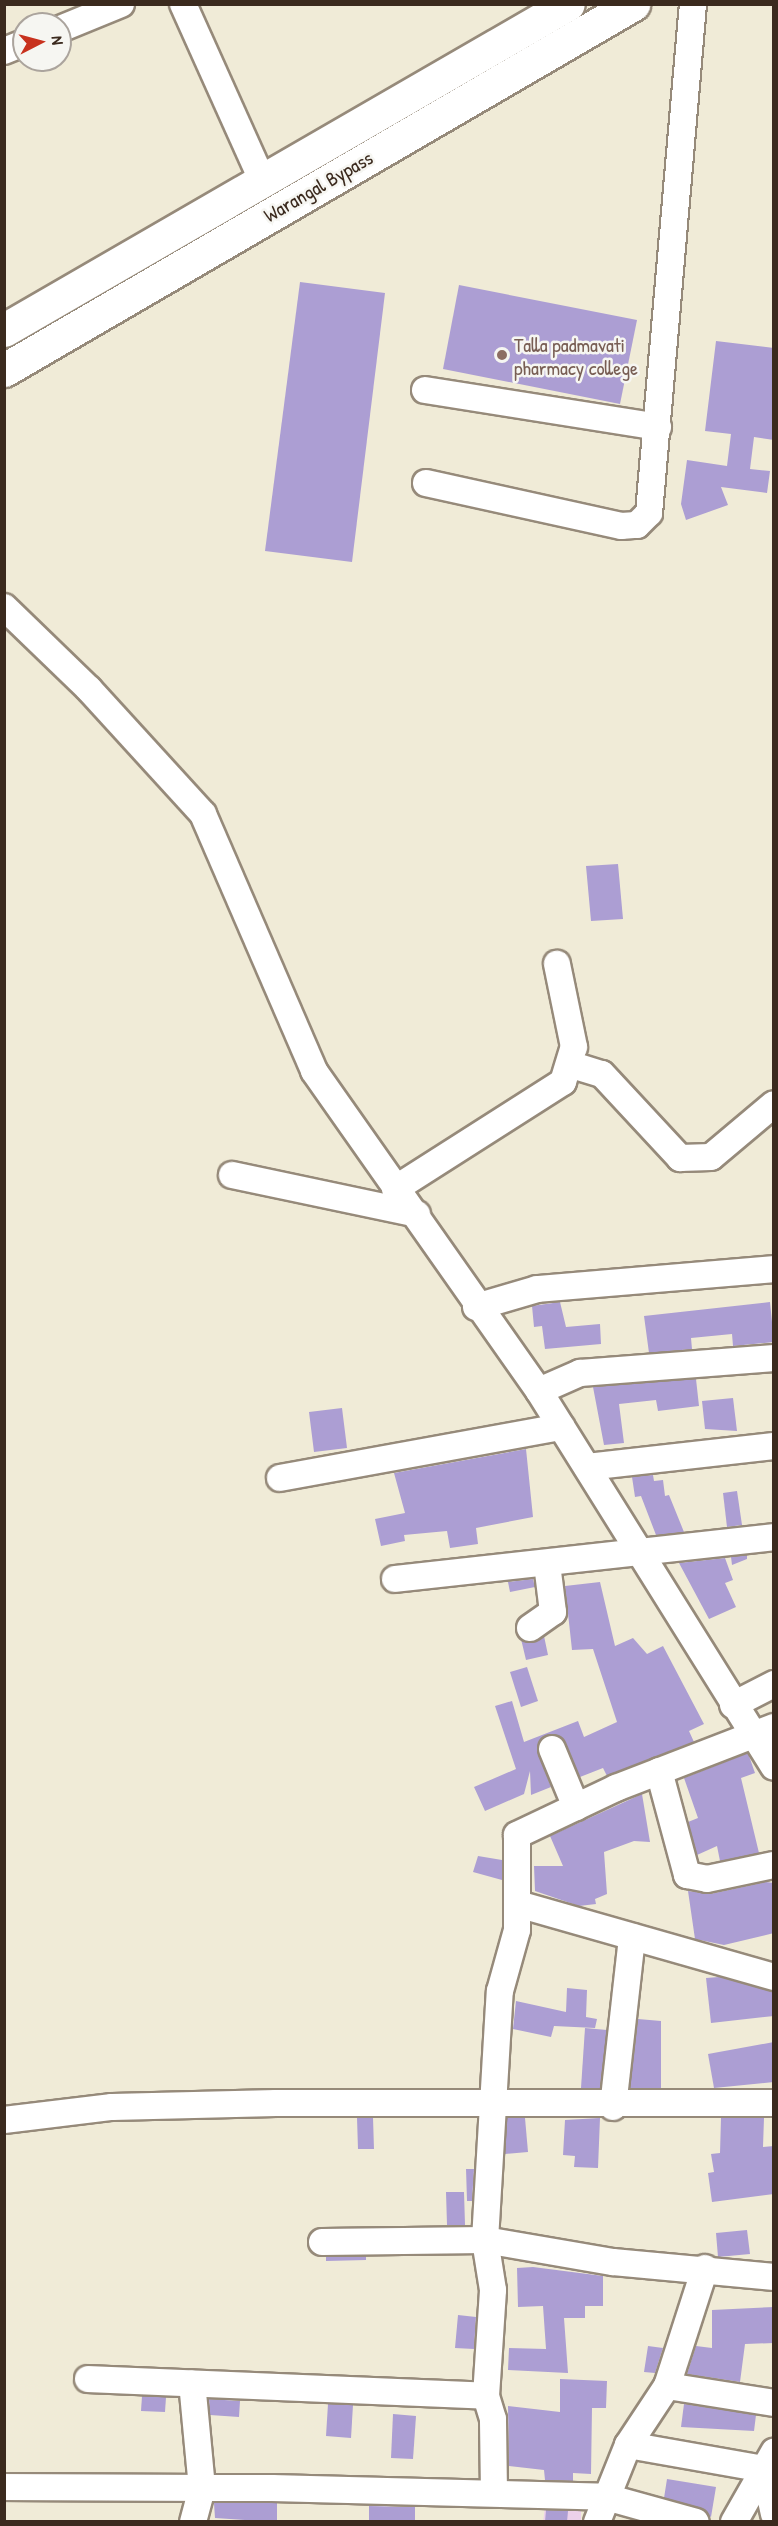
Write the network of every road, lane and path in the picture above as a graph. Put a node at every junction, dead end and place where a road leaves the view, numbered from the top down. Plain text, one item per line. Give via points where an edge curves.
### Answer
1 (121, 4) edge
2 (183, 4) edge
3 (568, 4) edge
4 (633, 4) edge
5 (693, 4) edge
6 (72, 24) edge
7 (263, 182) junction
8 (4, 330) edge
9 (4, 370) edge
10 (425, 390) dead end
11 (658, 427) junction
12 (426, 483) dead end
13 (4, 607) edge
14 (557, 964) dead end
15 (572, 1065) junction
16 (774, 1104) edge
17 (232, 1175) dead end
18 (395, 1189) junction
19 (417, 1214) junction
20 (774, 1269) edge
21 (476, 1307) junction
22 (774, 1358) edge
23 (539, 1392) junction
24 (561, 1427) junction
25 (774, 1446) edge
26 (587, 1467) junction
27 (280, 1478) dead end
28 (774, 1538) edge
29 (641, 1555) junction
30 (547, 1564) junction
31 (395, 1579) dead end
32 (530, 1628) dead end
33 (774, 1684) edge
34 (733, 1705) junction
35 (763, 1732) edge
36 (552, 1749) dead end
37 (774, 1767) edge
38 (659, 1771) junction
39 (576, 1807) junction
40 (774, 1864) edge
41 (518, 1904) junction
42 (632, 1937) junction
43 (774, 1977) edge
44 (774, 2103) edge
45 (495, 2106) junction
46 (613, 2107) junction
47 (4, 2120) edge
48 (485, 2240) junction
49 (322, 2242) dead end
50 (705, 2268) junction
51 (774, 2277) edge
52 (88, 2379) dead end
53 (192, 2383) junction
54 (667, 2386) junction
55 (486, 2396) junction
56 (774, 2403) edge
57 (628, 2445) junction
58 (769, 2460) edge
59 (4, 2487) edge
60 (202, 2488) junction
61 (495, 2493) junction
62 (606, 2497) junction
63 (774, 2514) edge
64 (193, 2522) edge
65 (597, 2522) edge
66 (696, 2522) edge
67 (734, 2522) edge

1 - 6 street
2 - 7 street
3 - 7 main road, Warangal Bypass
4 - 9 main road, Warangal Bypass
5 - 11 street
7 - 8 main road, Warangal Bypass
10 - 11 street
11 - 12 street via 652,504 637,525
13 - 18 street via 89,689 202,814 314,1071
14 - 15 street via 574,1047
15 - 16 street via 602,1074 680,1158 711,1157
15 - 18 street via 551,1094
17 - 19 street
18 - 19 street
19 - 21 street
20 - 21 street via 537,1289
21 - 23 street
22 - 23 street via 580,1373
23 - 24 street
24 - 26 street
24 - 27 street
25 - 26 street
26 - 29 street
28 - 29 street
29 - 30 street
29 - 34 street
30 - 31 street
30 - 32 street via 553,1612
33 - 34 street
34 - 35 street
35 - 37 street
35 - 38 street
36 - 39 street
38 - 39 street
38 - 40 street via 687,1875 706,1880
39 - 41 street via 517,1835
41 - 42 street
41 - 45 street via 517,1930 500,1991
42 - 43 street
42 - 46 street
44 - 46 street
45 - 46 street
45 - 47 street via 442,2101 135,2107
45 - 48 street
48 - 49 street
48 - 50 street via 613,2262
48 - 55 street via 493,2290
50 - 51 street
50 - 54 street
52 - 53 street
53 - 55 street
53 - 60 street
54 - 56 street
54 - 57 street
55 - 61 street via 493,2419
57 - 58 street
57 - 62 street
58 - 63 street
58 - 67 street
59 - 60 street
60 - 61 street
60 - 64 street
61 - 62 street
62 - 65 street
62 - 66 street

